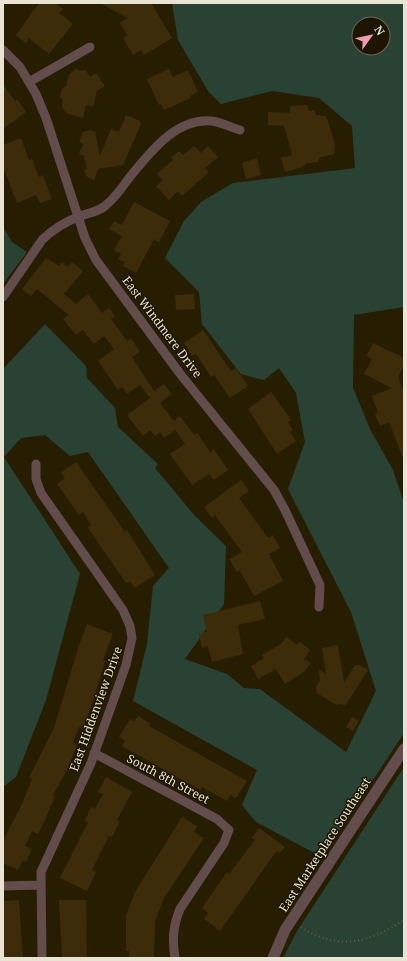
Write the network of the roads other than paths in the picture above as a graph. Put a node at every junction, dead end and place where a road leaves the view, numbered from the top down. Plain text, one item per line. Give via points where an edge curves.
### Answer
1 (90, 47) dead end
2 (3, 50) edge
3 (29, 82) junction
4 (240, 130) dead end
5 (79, 217) junction
6 (3, 296) edge
7 (36, 464) dead end
8 (319, 607) dead end
9 (404, 749) edge
10 (94, 753) junction
11 (40, 885) junction
12 (3, 886) edge
13 (42, 958) edge
14 (175, 958) edge
15 (273, 958) edge

1 - 3 street
2 - 3 street, East Windmere Drive via 20,67
3 - 5 street, East Windmere Drive via 46,118
4 - 5 street via 210,121 200,121 180,129 152,150 107,205
5 - 6 street via 57,227 42,240
5 - 8 street, East Windmere Drive via 85,238 96,260 181,374 274,490 320,585
7 - 10 street, East Hiddenview Drive via 36,479 41,493 123,610 130,626 131,650
9 - 15 street, East Marketplace Southeast via 288,926
10 - 11 street, East Hiddenview Drive via 41,872
10 - 14 street, South 8th Street via 217,819 228,830 224,843 180,909 175,921
11 - 12 street
11 - 13 street, East Hiddenview Drive

